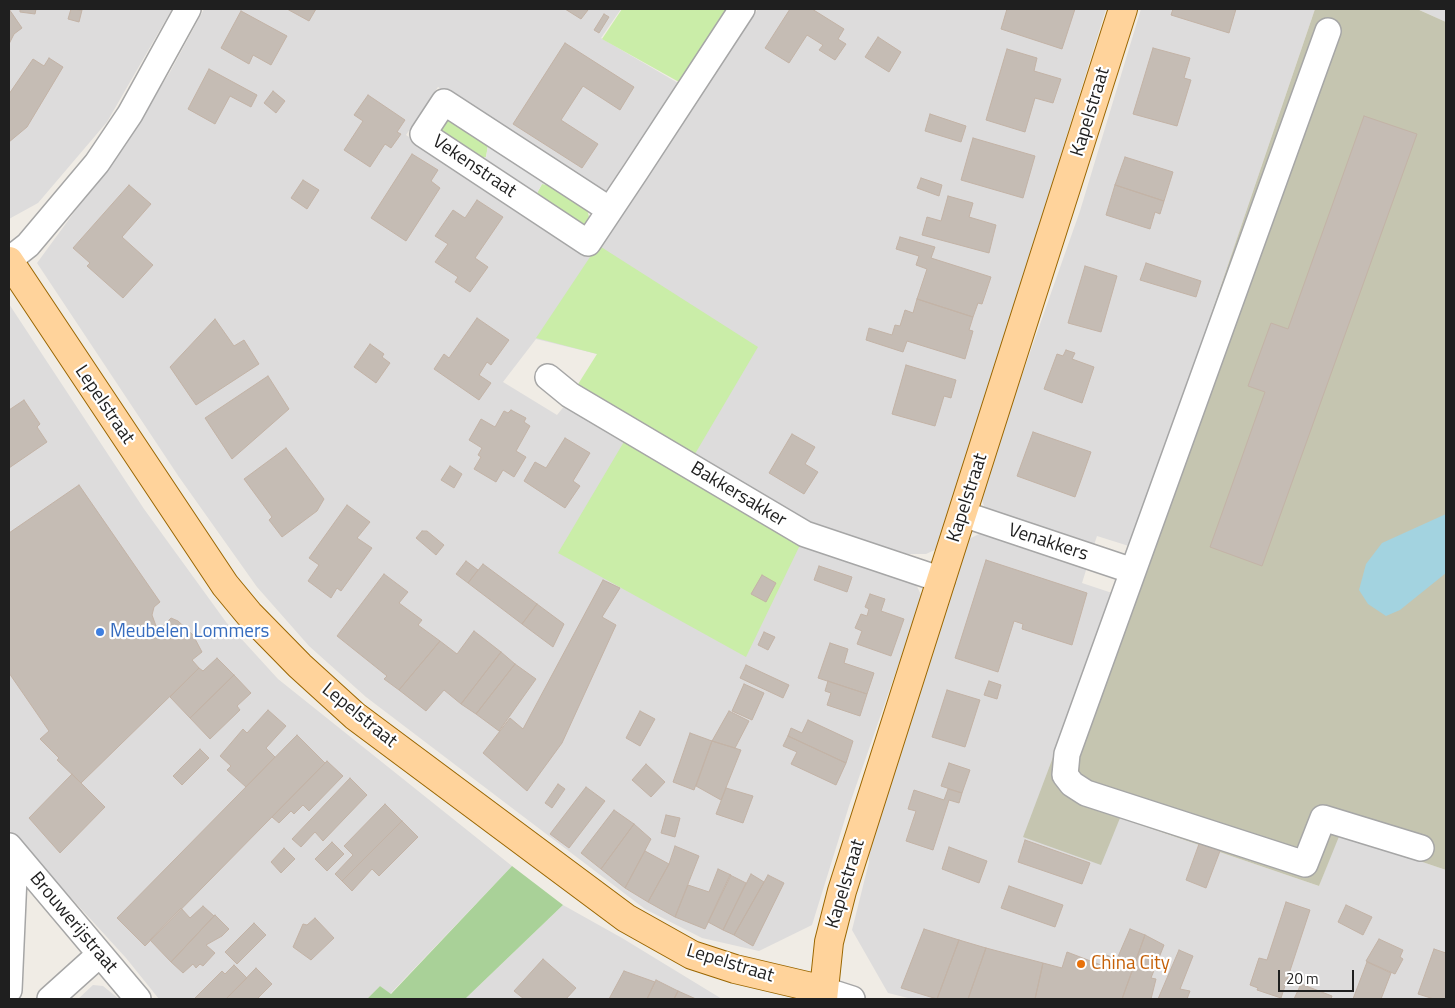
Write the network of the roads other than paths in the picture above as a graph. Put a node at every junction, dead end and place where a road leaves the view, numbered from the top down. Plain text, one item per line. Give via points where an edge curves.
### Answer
1 (188, 9) edge
2 (742, 9) edge
3 (1123, 9) edge
4 (1328, 31) dead end
5 (610, 210) junction
6 (9, 260) edge
7 (548, 377) dead end
8 (963, 514) junction
9 (1133, 571) junction
10 (942, 580) junction
11 (1421, 848) dead end
12 (12, 850) edge
13 (100, 954) junction
14 (9, 990) edge
15 (823, 995) edge
16 (50, 999) edge
17 (138, 999) edge
18 (852, 999) edge

1 - 6 street via 130,114 97,162 28,245
2 - 5 street, Vekenstraat
3 - 8 main road, Kapelstraat
4 - 9 street
5 - 5 street, Vekenstraat via 588,243 424,134 444,102
6 - 15 main road, Lepelstraat via 225,585 300,666 355,716 626,918 692,955
7 - 10 street, Bakkersakker via 570,395 805,534
8 - 9 street, Venakkers
8 - 10 main road, Kapelstraat
9 - 11 street via 1067,754 1066,775 1072,784 1086,793 1305,864 1323,818
10 - 15 main road, Kapelstraat via 842,891 829,942
12 - 13 street, Brouwerijstraat
12 - 14 street
13 - 16 street
13 - 17 street, Brouwerijstraat
15 - 18 street, Lepelstraat

